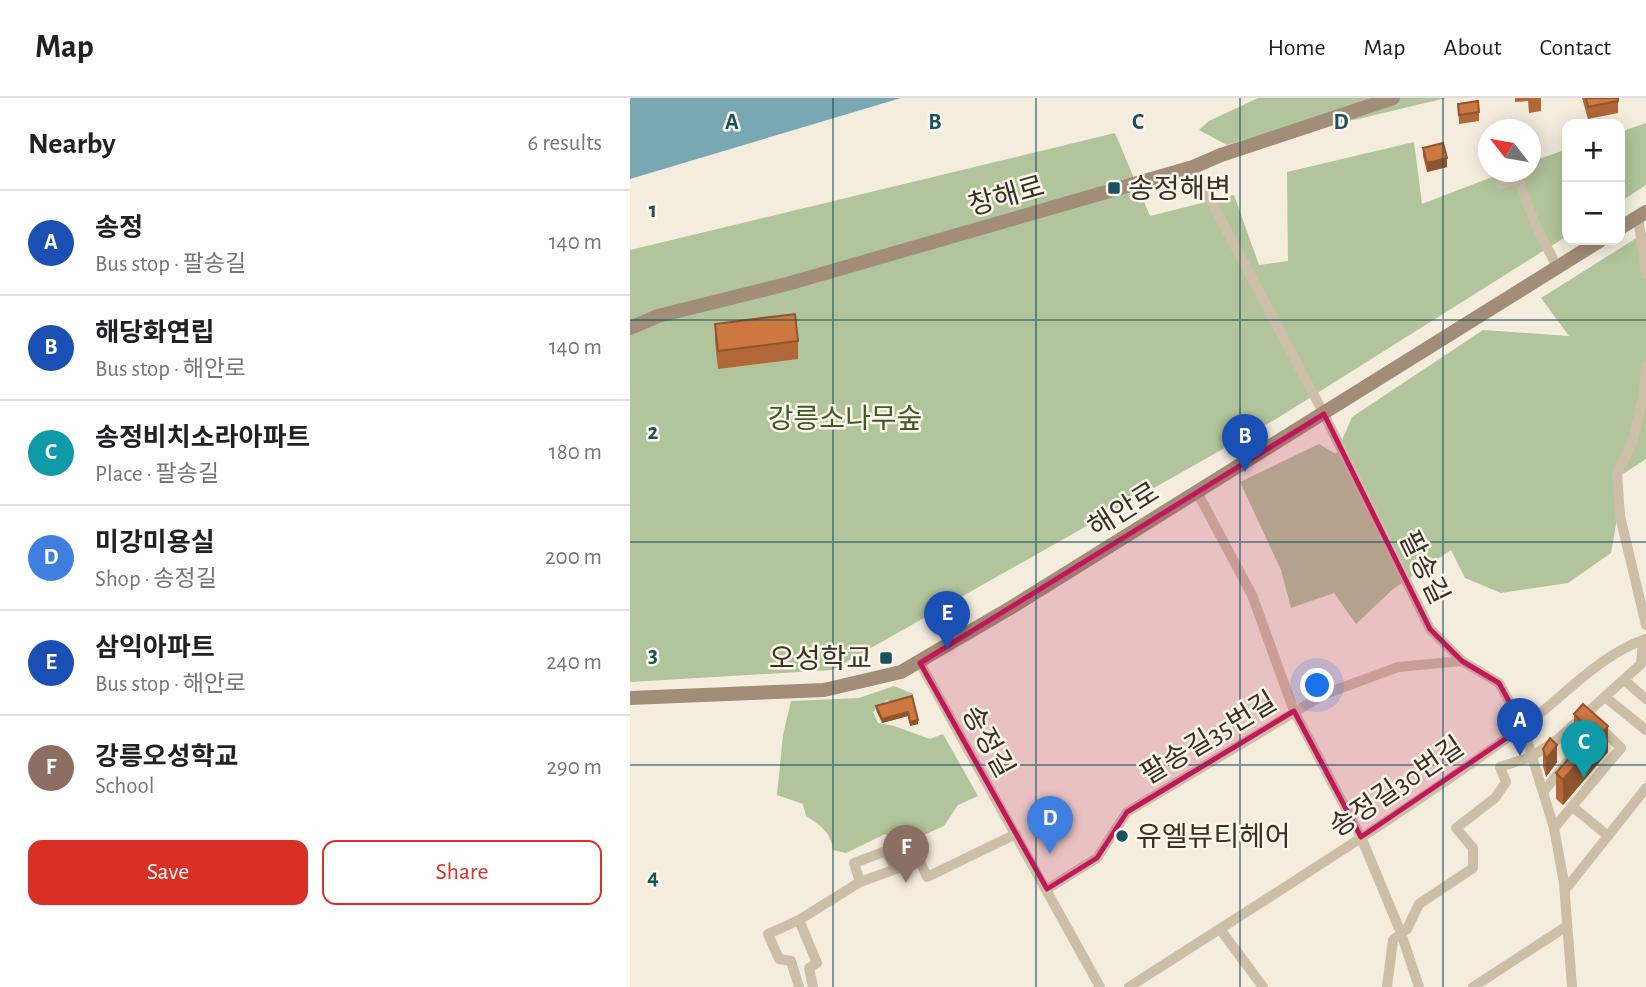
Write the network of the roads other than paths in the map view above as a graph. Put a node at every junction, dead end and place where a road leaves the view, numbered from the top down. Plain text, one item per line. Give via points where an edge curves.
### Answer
1 (1393, 98) edge
2 (1193, 167) junction
3 (1505, 182) edge
4 (1520, 182) edge
5 (1501, 184) dead end
6 (1642, 214) edge
7 (1625, 225) edge
8 (1593, 245) edge
9 (1558, 267) junction
10 (1646, 274) edge
11 (630, 328) edge
12 (1646, 366) edge
13 (1324, 414) junction
14 (1197, 492) junction
15 (1646, 625) edge
16 (1645, 639) edge
17 (1462, 661) junction
18 (920, 663) junction
19 (1624, 680) junction
20 (1605, 696) junction
21 (630, 698) edge
22 (1646, 699) edge
23 (1294, 711) junction
24 (1586, 713) junction
25 (1523, 727) junction
26 (1646, 730) edge
27 (1549, 745) junction
28 (1570, 746) dead end
29 (1531, 757) junction
30 (1567, 762) junction
31 (1646, 788) edge
32 (1544, 791) junction
33 (1573, 807) junction
34 (1554, 828) junction
35 (1016, 834) junction
36 (1608, 836) junction
37 (1361, 837) junction
38 (896, 869) junction
39 (860, 882) junction
40 (1047, 889) junction
41 (1564, 890) junction
42 (799, 920) junction
43 (1567, 926) junction
44 (1220, 929) junction
45 (1401, 933) junction
46 (799, 987) edge
47 (813, 987) edge
48 (1100, 987) edge
49 (1129, 987) edge
50 (1263, 987) edge
51 (1387, 987) edge
52 (1419, 987) edge
53 (1473, 987) edge
54 (1572, 987) edge

1 - 2 street, 창해로
2 - 11 street, 창해로 via 787,284 658,316
2 - 13 street, 팔송길
3 - 5 street
4 - 9 street
6 - 7 street
6 - 10 street
8 - 9 street, 해안로
9 - 13 street, 해안로
12 - 15 street via 1633,440 1617,474 1620,516
13 - 14 street, 해안로
13 - 17 street, 팔송길 via 1430,629
14 - 18 street, 해안로
14 - 23 street via 1252,595
16 - 19 street via 1641,664
16 - 25 street, 송정길30번길 via 1622,647
17 - 23 street, 팔송길35번길 via 1398,667 1325,694
17 - 25 street, 팔송길 via 1499,683
18 - 21 street, 해안로 via 881,679 824,691
18 - 35 street, 송정길
19 - 20 street
19 - 22 street
20 - 24 street
20 - 26 street
23 - 37 street
23 - 40 street, 팔송길35번길 via 1126,812 1097,858
24 - 27 street
24 - 33 street via 1621,748
25 - 29 street, 팔송길
25 - 37 street, 송정길30번길
27 - 29 street
27 - 30 street
28 - 30 street via 1576,751
29 - 32 street, 팔송길
29 - 45 street via 1500,767 1506,782 1495,798 1456,828 1473,848 1473,868 1419,904 1416,916
30 - 32 street
31 - 36 street
32 - 34 street, 팔송길
33 - 34 street
33 - 36 street
34 - 41 street, 팔송길
35 - 38 street via 927,877 919,859
35 - 40 street, 송정길
36 - 41 street
37 - 44 street, 송정길30번길
37 - 45 street
38 - 39 street
38 - 39 street via 886,851 854,863
39 - 42 street
40 - 48 street, 송정길
41 - 43 street, 팔송길
42 - 46 street via 768,934 779,959 791,961
42 - 47 street via 817,963 809,968
43 - 53 street
43 - 54 street, 팔송길
44 - 49 street, 송정길30번길
44 - 50 street
45 - 51 street via 1393,940
45 - 52 street

